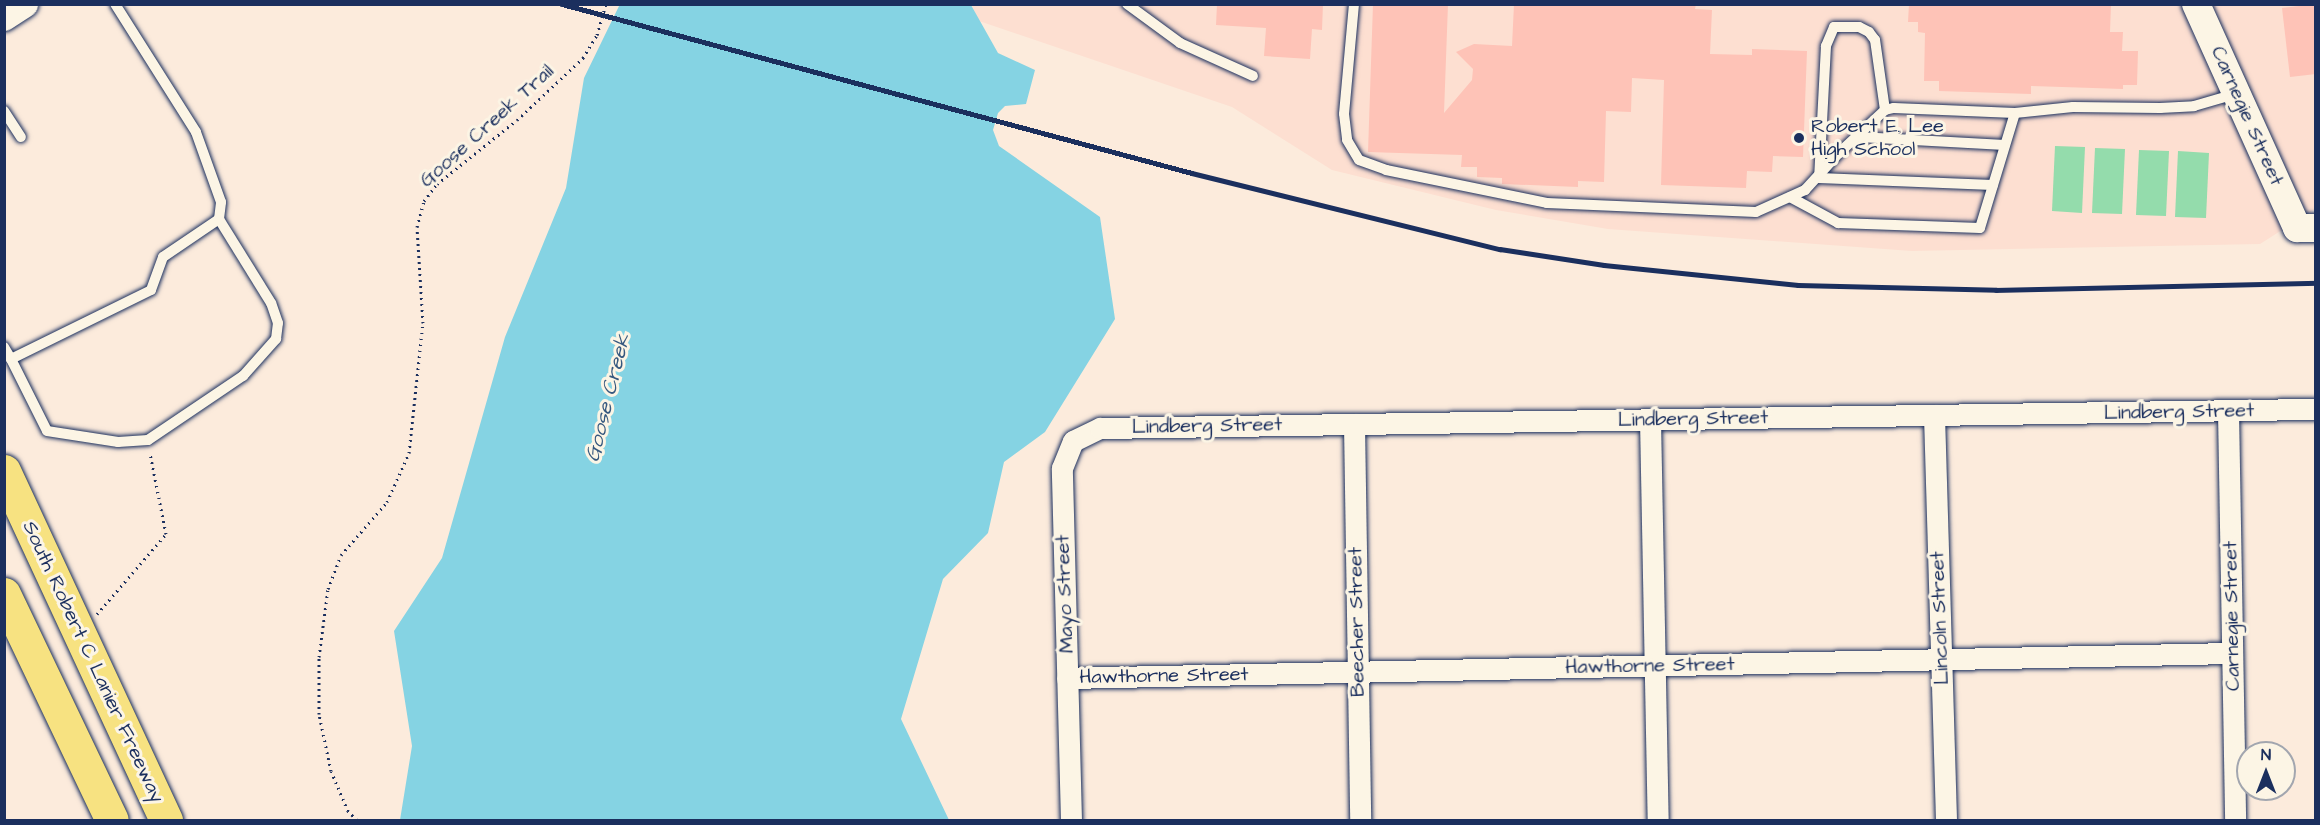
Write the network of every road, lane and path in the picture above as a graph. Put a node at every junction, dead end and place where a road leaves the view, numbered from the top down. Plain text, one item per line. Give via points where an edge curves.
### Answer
1 (24, 4) edge
2 (115, 4) edge
3 (606, 4) edge
4 (1127, 4) edge
5 (1354, 4) edge
6 (2196, 4) edge
7 (4, 16) edge
8 (1253, 76) dead end
9 (2236, 94) junction
10 (1886, 110) junction
11 (4, 111) edge
12 (2015, 113) junction
13 (21, 137) dead end
14 (1859, 137) junction
15 (2005, 145) junction
16 (1819, 178) junction
17 (1993, 185) junction
18 (1790, 197) junction
19 (219, 219) junction
20 (2306, 228) edge
21 (4, 347) edge
22 (11, 359) junction
23 (2316, 409) edge
24 (2228, 411) junction
25 (1934, 415) junction
26 (1650, 419) junction
27 (1354, 424) junction
28 (148, 440) junction
29 (1073, 441) joint
30 (4, 471) edge
31 (4, 594) edge
32 (94, 616) dead end
33 (2232, 653) junction
34 (1941, 659) junction
35 (1655, 666) junction
36 (1358, 672) junction
37 (1067, 678) junction
38 (112, 820) edge
39 (166, 820) edge
40 (357, 820) edge
41 (1071, 820) edge
42 (1360, 820) edge
43 (1658, 820) edge
44 (1946, 820) edge
45 (2235, 820) edge

1 - 7 street
2 - 19 lane via 195,132 221,202
3 - 40 path, Goose Creek Trail via 597,35 583,58 533,106 437,184 424,201 417,227 423,323 409,453 387,502 341,555 328,589 319,657 319,714 331,771 348,811
4 - 8 lane via 1180,43
5 - 18 lane via 1344,114 1347,140 1359,160 1547,203 1756,212
6 - 9 street, Carnegie Street
9 - 12 lane via 2194,106 2073,107
9 - 20 street, Carnegie Street
10 - 12 lane
10 - 14 lane
10 - 16 lane via 1875,40 1859,27 1834,27 1826,46
11 - 13 lane
12 - 15 lane
14 - 15 lane
14 - 16 lane via 1840,152
15 - 17 lane
16 - 17 lane
16 - 18 lane
17 - 18 lane via 1980,228 1838,223
19 - 22 lane via 163,257 151,290
19 - 28 lane via 271,303 278,322 276,339 243,376
21 - 22 lane
22 - 28 lane via 47,431 118,442
23 - 24 street, Lindberg Street
24 - 25 street, Lindberg Street
24 - 33 street, Carnegie Street
25 - 26 street, Lindberg Street
25 - 34 street, Lincoln Street
26 - 27 street, Lindberg Street
26 - 35 street
27 - 29 street, Lindberg Street via 1100,428
27 - 36 street, Beecher Street
28 - 32 path via 166,534
29 - 37 street, Mayo Street via 1062,468
30 - 39 highway, South Robert C Lanier Freeway, bridge
31 - 38 highway, bridge
33 - 34 street, Hawthorne Street
33 - 45 street, Carnegie Street
34 - 35 street, Hawthorne Street
34 - 44 street, Lincoln Street
35 - 36 street, Hawthorne Street
35 - 43 street
36 - 37 street, Hawthorne Street
36 - 42 street, Beecher Street
37 - 41 street, Mayo Street

